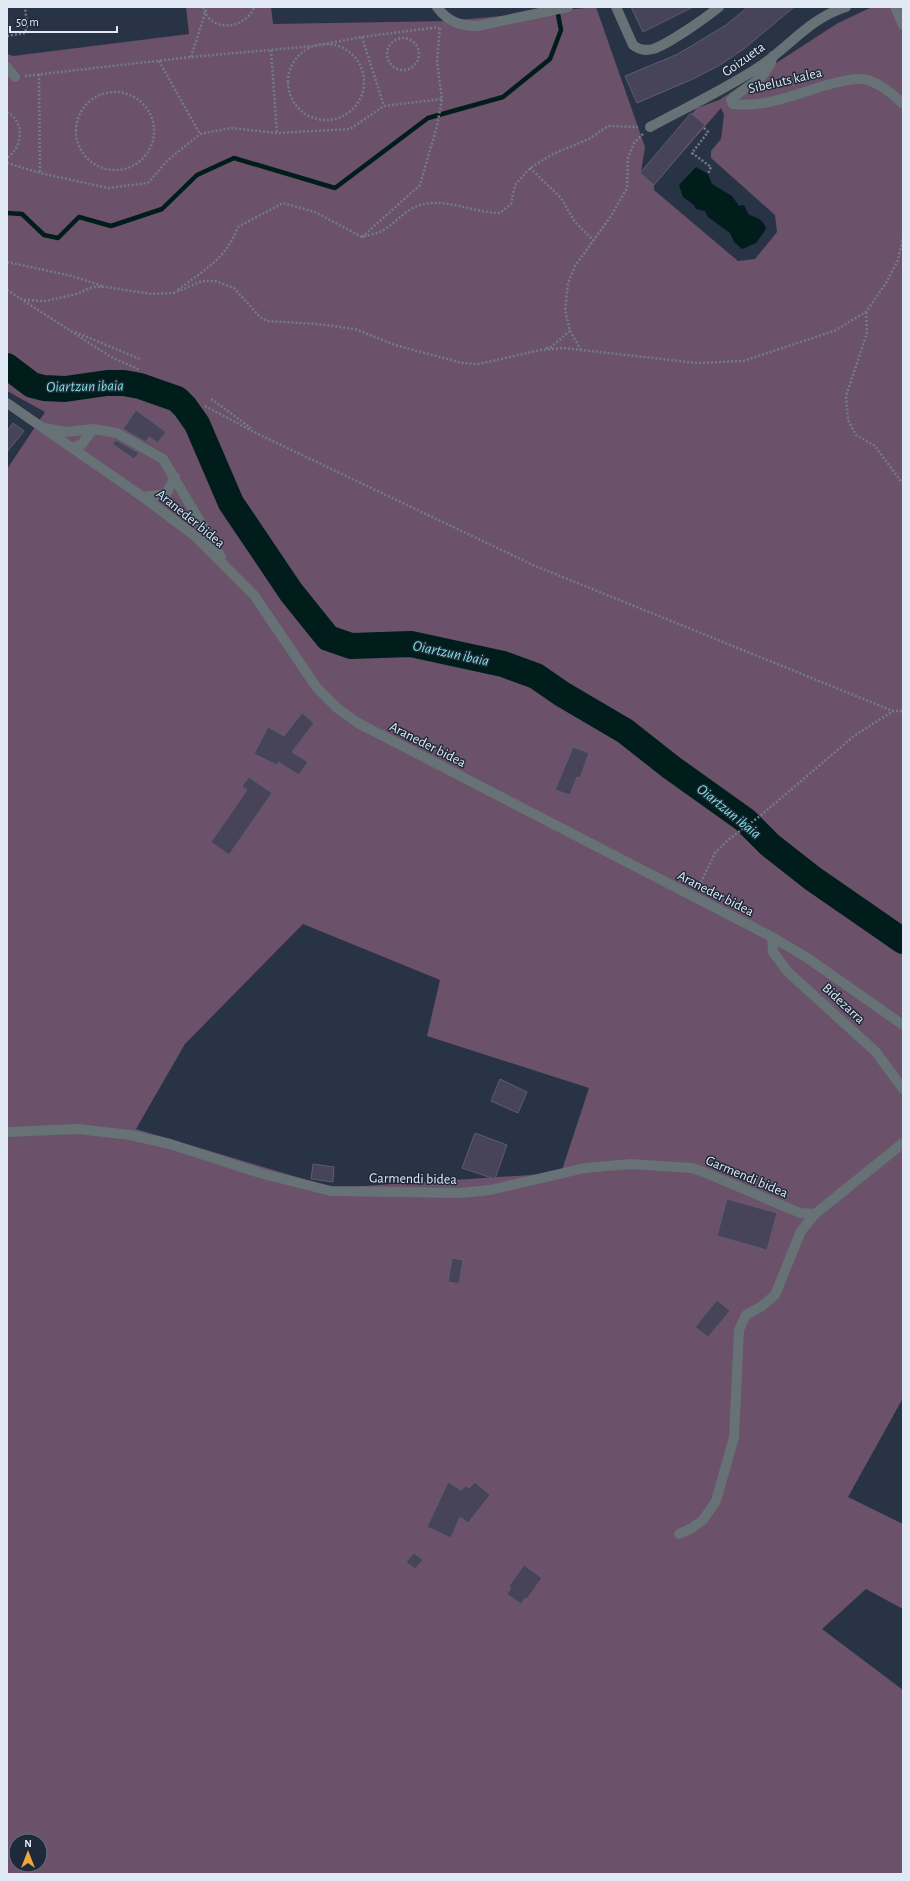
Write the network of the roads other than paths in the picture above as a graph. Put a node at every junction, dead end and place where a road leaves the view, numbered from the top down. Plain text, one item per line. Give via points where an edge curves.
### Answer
1 (437, 7) edge
2 (568, 7) edge
3 (616, 7) edge
4 (719, 7) edge
5 (846, 7) edge
6 (895, 7) edge
7 (903, 25) edge
8 (773, 56) junction
9 (7, 67) edge
10 (15, 77) road end
11 (903, 104) edge
12 (650, 127) road end
13 (7, 403) edge
14 (41, 427) junction
15 (93, 429) junction
16 (72, 448) junction
17 (175, 477) junction
18 (143, 497) junction
19 (227, 567) junction
20 (772, 937) junction
21 (903, 1025) edge
22 (903, 1089) edge
23 (7, 1132) edge
24 (903, 1143) edge
25 (815, 1214) junction
26 (678, 1534) dead end

1 - 2 street via 454,23 478,26
3 - 4 street via 632,45 647,50 690,28
5 - 8 street, Goizueta via 810,24
6 - 7 street
8 - 11 street, Sibeluts kalea via 765,75 736,95 731,100 733,104 765,102 842,81 862,79 893,93
8 - 12 street, Goizueta via 733,84
9 - 10 street
13 - 14 street, Araneder bidea
14 - 15 street via 66,432
14 - 16 street, Araneder bidea
15 - 16 street via 82,444
15 - 17 street via 117,433 163,459
16 - 18 street, Araneder bidea
17 - 18 street via 166,494
17 - 19 street
18 - 19 street, Araneder bidea via 195,536
19 - 20 street, Araneder bidea via 254,595 317,688 336,708 358,723
20 - 21 street, Araneder bidea via 806,957
20 - 22 street, Bidezarra via 773,952 788,972 876,1052
23 - 25 street, Garmendi bidea via 78,1129 130,1135 170,1144 263,1174 331,1191 461,1193 490,1190 585,1168 631,1164 692,1168 800,1213
24 - 25 street
25 - 26 street via 801,1231 775,1295 746,1315 740,1330 734,1437 716,1501 703,1520

